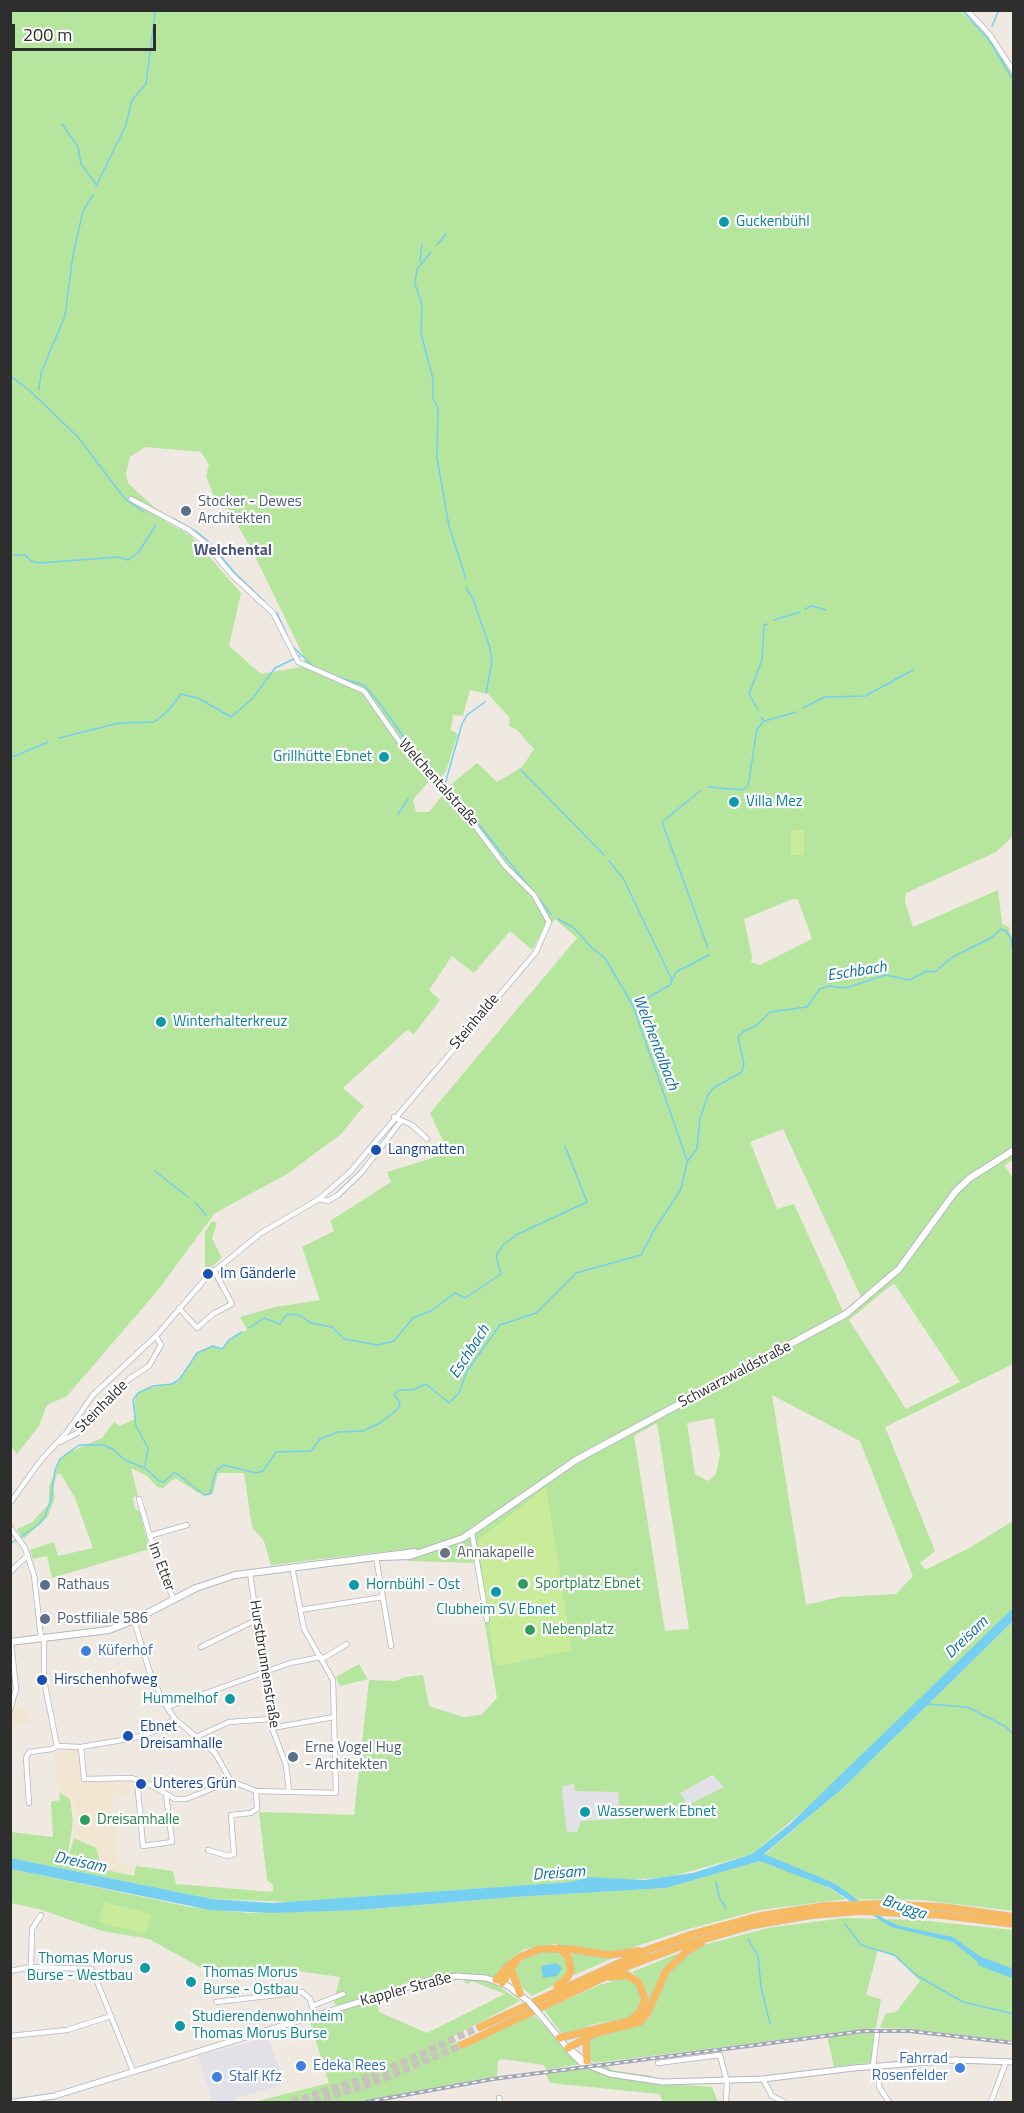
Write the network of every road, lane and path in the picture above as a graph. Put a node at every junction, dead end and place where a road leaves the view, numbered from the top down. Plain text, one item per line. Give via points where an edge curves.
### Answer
1 (967, 10) edge
2 (1014, 72) edge
3 (131, 499) dead end
4 (549, 922) joint
5 (394, 1117) junction
6 (401, 1121) junction
7 (427, 1139) dead end
8 (1014, 1150) edge
9 (319, 1199) junction
10 (214, 1270) junction
11 (179, 1308) junction
12 (156, 1336) junction
13 (55, 1444) junction
14 (140, 1499) dead end
15 (10, 1503) edge
16 (187, 1525) dead end
17 (10, 1527) edge
18 (472, 1533) junction
19 (14, 1535) edge
20 (149, 1536) junction
21 (28, 1555) junction
22 (379, 1557) junction
23 (292, 1567) junction
24 (10, 1572) edge
25 (250, 1572) junction
26 (383, 1597) junction
27 (173, 1598) junction
28 (300, 1610) junction
29 (134, 1620) junction
30 (256, 1620) junction
31 (487, 1620) dead end
32 (42, 1638) junction
33 (11, 1642) edge
34 (347, 1644) dead end
35 (391, 1646) dead end
36 (201, 1647) dead end
37 (321, 1658) junction
38 (264, 1672) junction
39 (167, 1707) junction
40 (10, 1710) edge
41 (334, 1717) junction
42 (175, 1719) junction
43 (271, 1719) junction
44 (272, 1728) junction
45 (196, 1737) junction
46 (57, 1746) junction
47 (81, 1747) junction
48 (137, 1780) junction
49 (231, 1781) junction
50 (256, 1791) junction
51 (289, 1791) junction
52 (166, 1794) junction
53 (29, 1803) dead end
54 (208, 1850) dead end
55 (41, 1915) dead end
56 (1014, 1917) edge
57 (1014, 1924) edge
58 (713, 1936) junction
59 (559, 1948) junction
60 (650, 1949) junction
61 (517, 1959) junction
62 (31, 1967) junction
63 (10, 1971) edge
64 (512, 1971) junction
65 (499, 1981) junction
66 (594, 1981) junction
67 (343, 1994) dead end
68 (520, 1994) junction
69 (541, 1997) junction
70 (216, 2002) dead end
71 (312, 2006) junction
72 (111, 2016) junction
73 (315, 2016) junction
74 (480, 2027) tunnel mouth
75 (877, 2033) dead end
76 (10, 2036) edge
77 (583, 2036) junction
78 (560, 2038) junction
79 (462, 2045) tunnel mouth
80 (568, 2048) junction
81 (1006, 2062) junction
82 (1014, 2062) edge
83 (588, 2063) junction
84 (658, 2063) dead end
85 (875, 2066) junction
86 (134, 2071) junction
87 (763, 2079) junction
88 (727, 2082) junction
89 (14, 2103) edge
90 (726, 2103) edge
91 (784, 2103) edge
92 (889, 2103) edge
93 (991, 2103) edge

1 - 2 street via 990,35
3 - 4 street, Welchentalstraße via 182,526 204,543 273,613 304,667 364,691 404,748 458,802 506,866 534,895
4 - 5 street, Steinhalde via 536,952
5 - 6 street
5 - 9 street, Steinhalde via 364,1157
6 - 7 street
6 - 9 street, Steinhalde via 362,1172 338,1195 328,1201
8 - 18 main road, Schwarzwaldstraße via 963,1185 898,1269 853,1309 576,1460
9 - 10 street, Steinhalde via 261,1233
10 - 11 street, Steinhalde
10 - 11 street via 232,1305 197,1328
11 - 12 street, Steinhalde
12 - 13 street, Steinhalde via 93,1395
12 - 13 street, Steinhalde via 161,1345 149,1366 129,1379 79,1432
13 - 15 street, Steinhalde
14 - 20 street, Im Etter
16 - 20 street, Im Etter
17 - 19 street
18 - 22 main road, Schwarzwaldstraße via 455,1542 398,1558
18 - 31 street
19 - 21 street
20 - 27 street, Im Etter
21 - 24 street
21 - 32 street via 37,1589
22 - 23 main road, Schwarzwaldstraße
22 - 26 street
23 - 25 main road, Schwarzwaldstraße
23 - 28 street
25 - 27 main road, Schwarzwaldstraße
25 - 30 street, Hurstbrunnenstraße
26 - 28 street
26 - 35 street
27 - 29 main road, Schwarzwaldstraße
28 - 37 street via 304,1629
29 - 32 main road, Schwarzwaldstraße via 109,1630
29 - 39 street via 154,1682
30 - 36 street
30 - 38 street, Hurstbrunnenstraße
32 - 33 main road, Schwarzwaldstraße
32 - 46 street via 44,1680
33 - 40 street via 16,1689
34 - 37 street
37 - 38 street
37 - 41 street via 333,1680
38 - 39 street
38 - 43 street, Hurstbrunnenstraße
39 - 42 street
41 - 44 street
41 - 51 street via 336,1793
42 - 45 street
42 - 47 street via 142,1736
43 - 44 street, Hurstbrunnenstraße
43 - 45 street via 230,1722
44 - 51 street, Hurstbrunnenstraße via 288,1774
45 - 49 street via 215,1754
46 - 47 street
46 - 53 street via 27,1755
47 - 48 street via 84,1779
48 - 52 street
48 - 52 street via 143,1846 172,1842
49 - 50 street
49 - 52 street via 186,1798 175,1799
50 - 51 street
50 - 54 street via 257,1809 231,1815 234,1854
55 - 62 street via 32,1929
56 - 60 highway via 943,1907 843,1905 733,1922
57 - 58 highway via 942,1915 852,1912 797,1917
58 - 66 highway
58 - 77 highway via 666,1971 640,2022
59 - 60 highway via 609,1954
59 - 61 highway via 534,1950
59 - 69 highway via 568,1957 571,1972
60 - 69 highway
61 - 64 highway
61 - 65 highway
62 - 63 street
62 - 72 street via 92,1969
64 - 65 highway
64 - 68 highway
65 - 68 street, Kappler Straße
65 - 73 street, Kappler Straße via 466,1976 435,1979
66 - 77 highway via 630,1976 642,1986 644,2004 638,2015 629,2020 594,2027
66 - 79 highway
67 - 71 street
68 - 78 street, Kappler Straße, bridge
69 - 74 highway
70 - 71 street via 296,1992 305,1994
71 - 73 street
72 - 76 street via 67,2030
72 - 86 street
73 - 86 street, Kappler Straße
75 - 85 street
77 - 78 highway
77 - 80 highway
77 - 83 highway
78 - 80 street, Kappler Straße
80 - 83 street, Kappler Straße
81 - 82 street, Kappler Straße
81 - 85 street, Kappler Straße via 971,2059
81 - 93 street
83 - 88 street, Kappler Straße via 622,2077 663,2082
84 - 88 street via 720,2055
85 - 87 street, Kappler Straße
85 - 92 street via 879,2087
86 - 89 street, Kappler Straße via 50,2097
87 - 88 street, Kappler Straße
87 - 91 street via 772,2096
88 - 90 street

